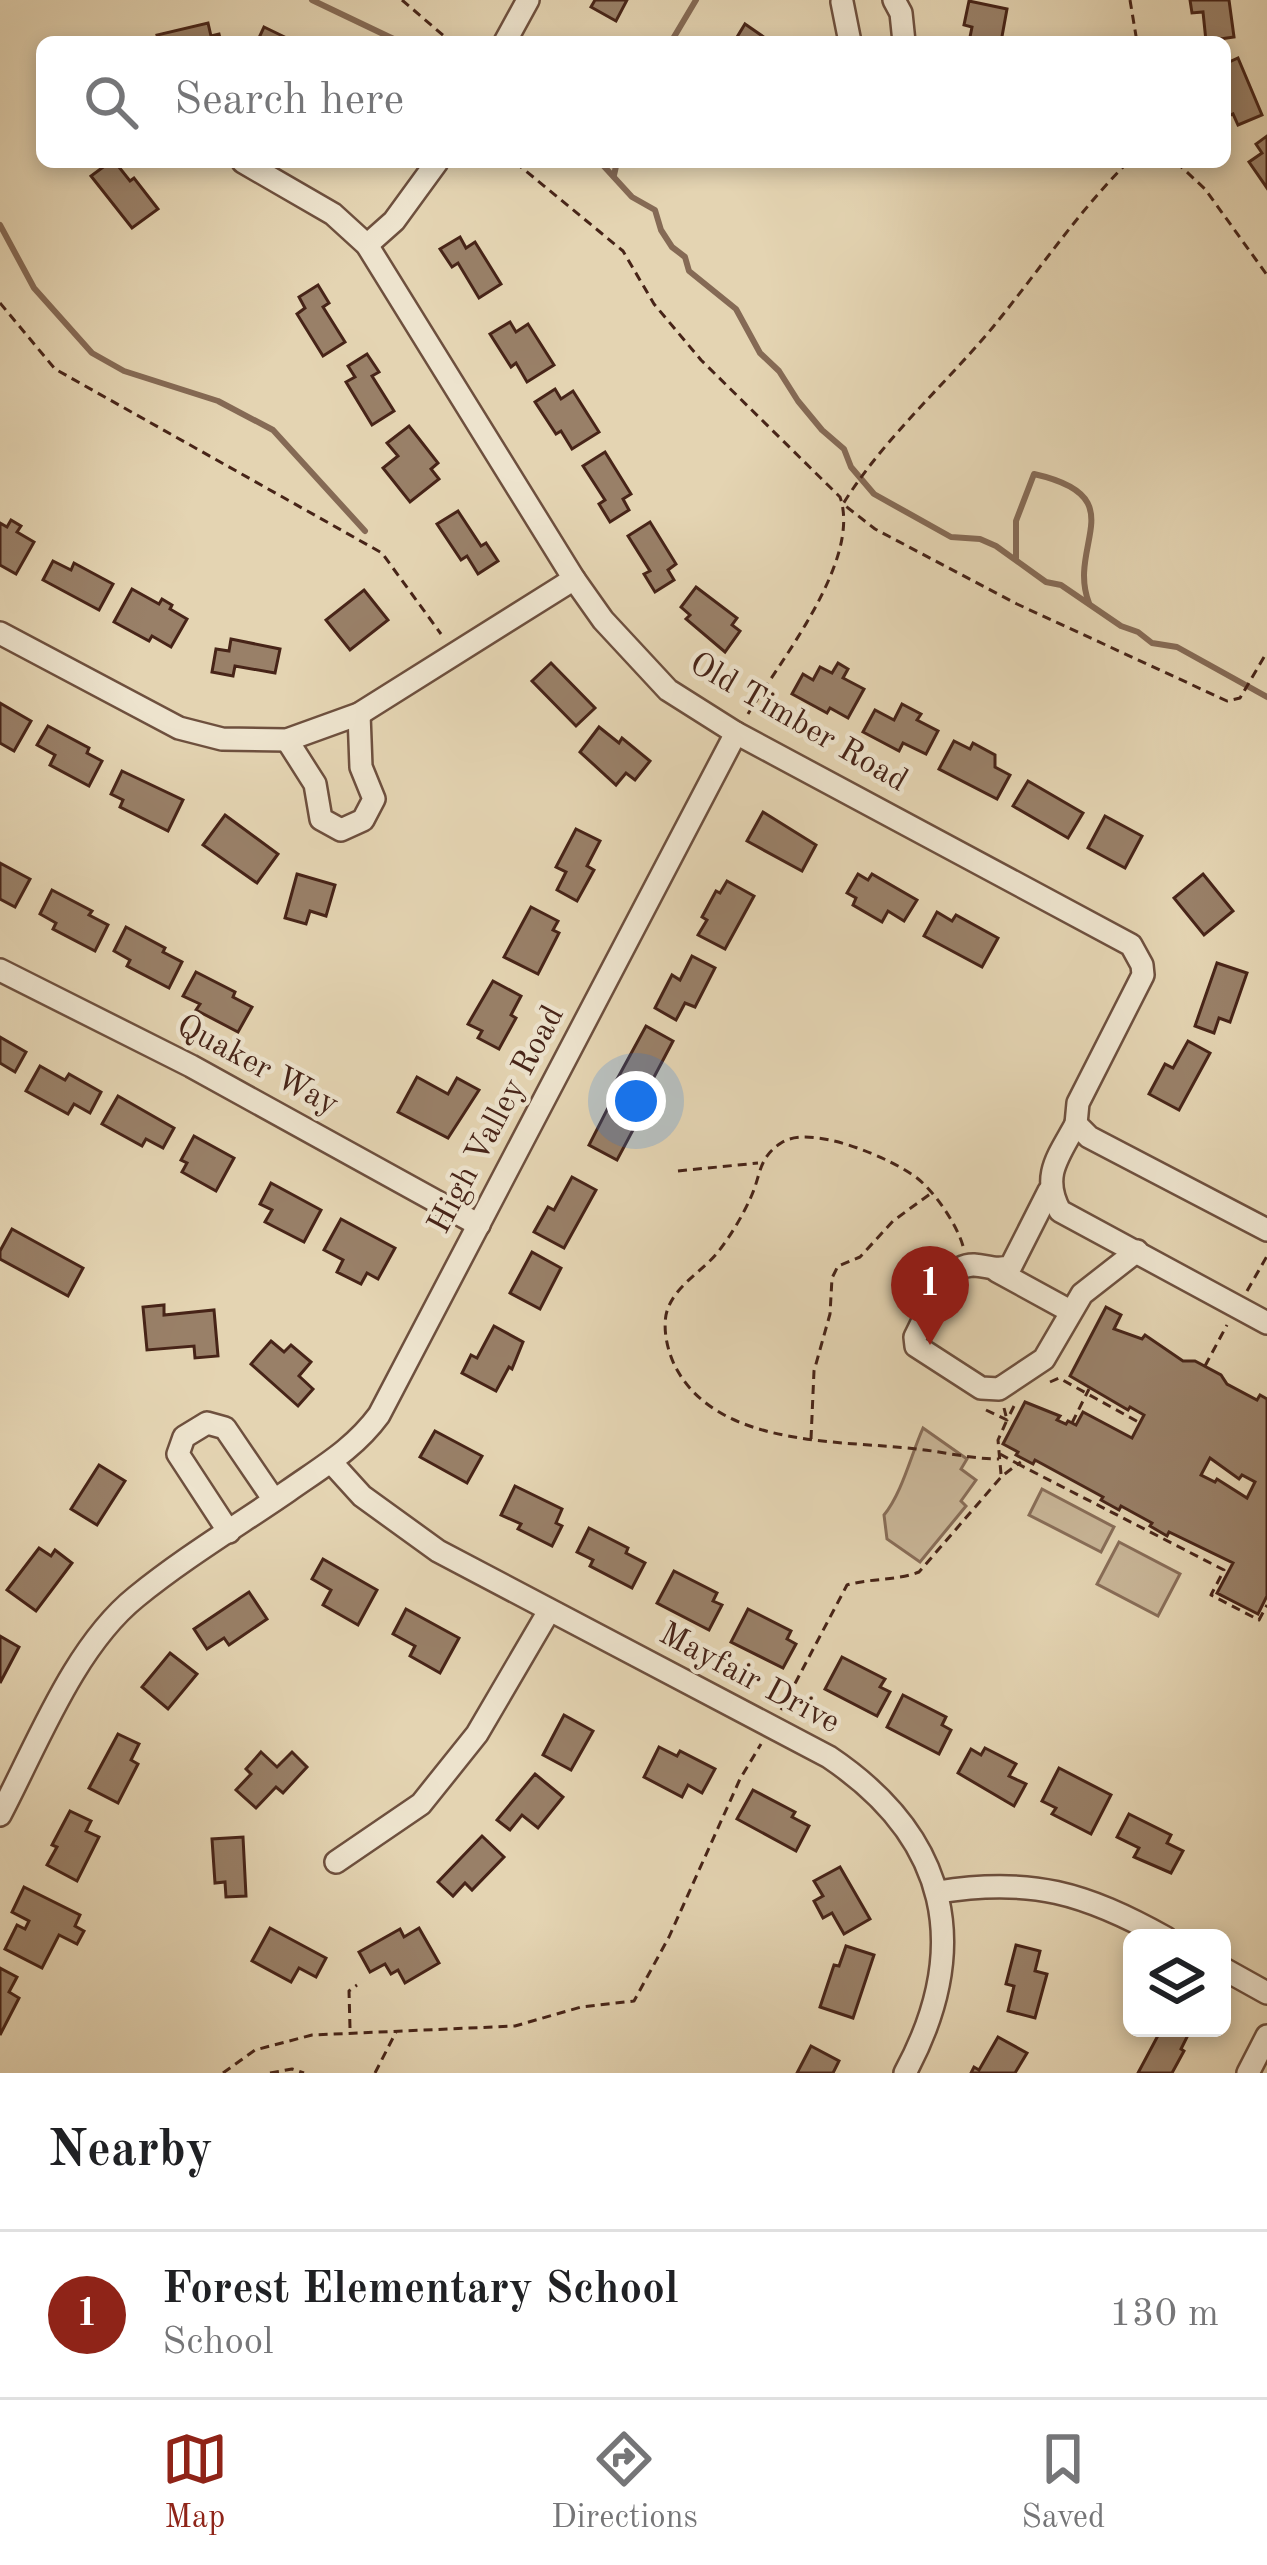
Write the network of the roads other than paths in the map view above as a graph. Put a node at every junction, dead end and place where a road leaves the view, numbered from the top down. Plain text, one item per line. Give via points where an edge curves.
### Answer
1 (528, 0) edge
2 (895, 0) edge
3 (843, 1) edge
4 (508, 36) edge
5 (849, 36) edge
6 (903, 36) edge
7 (253, 168) edge
8 (433, 168) edge
9 (367, 245) junction
10 (574, 578) junction
11 (0, 633) edge
12 (359, 714) junction
13 (736, 733) junction
14 (287, 740) junction
15 (0, 970) edge
16 (1076, 1124) junction
17 (1049, 1191) junction
18 (479, 1226) junction
19 (1267, 1230) edge
20 (1137, 1250) junction
21 (997, 1271) junction
22 (1070, 1311) junction
23 (1267, 1323) edge
24 (332, 1463) junction
25 (274, 1501) junction
26 (230, 1532) junction
27 (549, 1611) junction
28 (0, 1815) edge
29 (336, 1862) dead end
30 (938, 1892) junction
31 (1148, 1929) edge
32 (1231, 1974) edge
33 (1267, 1993) edge
34 (1267, 2036) edge
35 (905, 2073) edge
36 (1248, 2073) edge

1 - 4 street
2 - 6 street
3 - 5 street
7 - 9 street, Old Timber Road via 333,214
8 - 9 street
9 - 10 street, Old Timber Road
10 - 12 street
10 - 13 street, Old Timber Road via 668,690
11 - 14 street via 179,728 222,739
12 - 14 street
12 - 14 street via 361,767 374,799 363,820 340,830 321,819 315,784
13 - 16 street, Old Timber Road via 1131,946 1143,975 1078,1103
13 - 18 street, High Valley Road
15 - 18 street, Quaker Way
16 - 17 street, Old Timber Road
16 - 19 street
17 - 20 street via 1060,1211
17 - 21 street, Old Timber Road via 1023,1249
18 - 24 street, High Valley Road via 379,1415
20 - 22 street
20 - 23 street
21 - 22 street
21 - 22 street via 957,1269 916,1346 982,1388 999,1389 1044,1359
24 - 25 street, High Valley Road
24 - 27 street, Mayfair Drive via 362,1496 438,1551
25 - 26 street, High Valley Road
25 - 26 street via 225,1428 207,1423 184,1437 178,1454
26 - 28 street, High Valley Road via 106,1627
27 - 29 street via 477,1734 421,1804
27 - 30 street, Mayfair Drive via 858,1777 906,1829
30 - 31 street via 987,1884 1055,1890
30 - 35 street, Mayfair Drive via 940,1983
32 - 33 street
34 - 36 street

